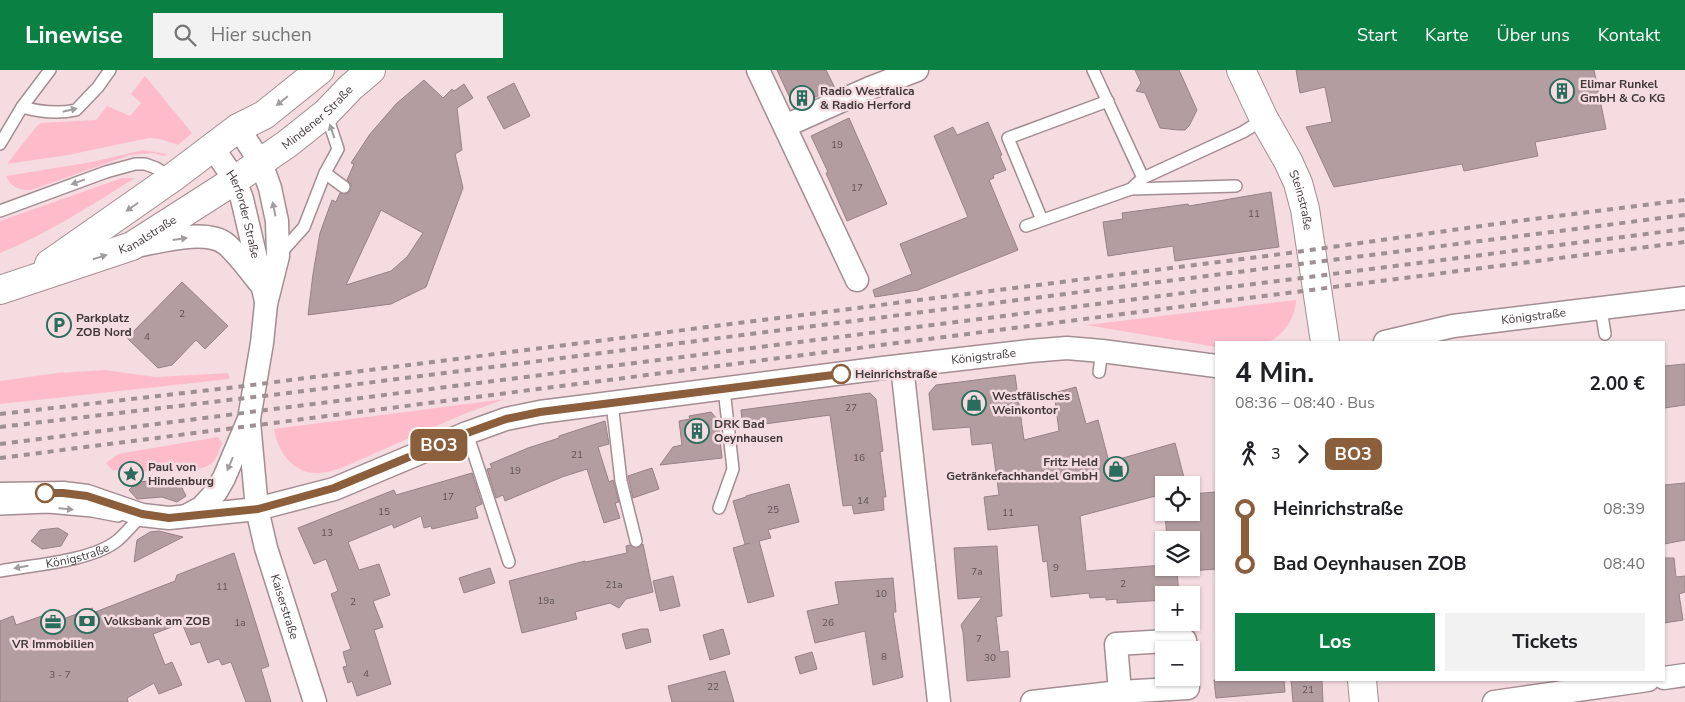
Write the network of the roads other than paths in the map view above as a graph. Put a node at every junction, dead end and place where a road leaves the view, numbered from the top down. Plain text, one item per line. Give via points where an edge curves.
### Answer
1 (50, 70) edge
2 (110, 70) edge
3 (320, 70) edge
4 (371, 70) edge
5 (758, 70) edge
6 (917, 70) edge
7 (1094, 70) edge
8 (1241, 70) edge
9 (1108, 101) junction
10 (22, 107) junction
11 (326, 113) junction
12 (1264, 119) junction
13 (785, 126) junction
14 (238, 128) junction
15 (0, 144) edge
16 (213, 148) junction
17 (261, 163) junction
18 (324, 172) junction
19 (172, 178) junction
20 (1143, 178) junction
21 (235, 180) junction
22 (1236, 186) dead end
23 (344, 187) dead end
24 (1132, 189) junction
25 (0, 211) edge
26 (1042, 220) junction
27 (1026, 226) dead end
28 (132, 246) junction
29 (278, 256) junction
30 (857, 280) dead end
31 (10, 286) edge
32 (264, 295) junction
33 (1685, 298) edge
34 (1602, 309) junction
35 (1605, 334) dead end
36 (1325, 341) edge
37 (1389, 341) edge
38 (902, 366) junction
39 (1215, 366) edge
40 (724, 389) junction
41 (612, 403) junction
42 (249, 419) junction
43 (467, 433) junction
44 (0, 494) edge
45 (719, 508) dead end
46 (0, 509) edge
47 (258, 509) junction
48 (142, 514) junction
49 (183, 517) junction
50 (636, 541) dead end
51 (509, 562) dead end
52 (0, 571) edge
53 (1168, 641) edge
54 (1185, 641) edge
55 (1155, 642) edge
56 (1685, 675) edge
57 (1665, 678) edge
58 (1362, 681) edge
59 (1641, 681) edge
60 (1188, 686) edge
61 (1120, 692) junction
62 (315, 702) edge
63 (939, 702) edge
64 (1032, 702) edge
65 (1364, 702) edge
66 (1494, 702) edge

1 - 10 lane
10 -> 2 lane via 51,112 76,110
3 -> 14 main road via 264,115
4 - 11 main road, Mindener Straße
5 - 13 street
6 - 13 street
7 - 9 lane
8 - 12 main road, Steinstraße
9 - 20 lane
9 - 26 lane via 1008,138
10 - 15 lane
11 - 17 main road, Mindener Straße
18 -> 11 lane via 338,149
12 - 20 lane
12 - 36 main road, Steinstraße via 1298,183 1305,209
13 - 30 street
14 - 16 main road, Kanalstraße
14 - 17 street, Herforder Straße
16 - 19 main road, Kanalstraße
16 - 21 street, Herforder Straße
17 - 21 main road, Kanalstraße
29 -> 17 street, Herforder Straße via 277,221
18 - 23 lane
18 - 29 lane via 304,227
19 -> 25 lane via 156,168 135,164
19 -> 31 main road, Kanalstraße via 94,234
20 - 24 lane
21 - 28 main road, Kanalstraße
21 - 32 street, Herforder Straße
22 - 24 lane
24 - 26 lane
26 - 27 lane
31 -> 28 main road, Kanalstraße
28 -> 32 street, Herforder Straße via 197,236 212,238 226,244
29 - 32 street, Herforder Straße
32 - 42 street, Herforder Straße via 262,343
33 - 34 street, Königstraße
34 - 35 lane
34 - 37 street, Königstraße via 1453,326
38 - 39 street, Königstraße via 1067,348 1100,362
38 - 40 street, Königstraße
38 - 63 street
40 - 41 street, Königstraße
40 - 45 lane via 733,469
41 - 43 street, Königstraße via 515,417
41 - 50 lane via 621,481
42 - 47 street, Herforder Straße
42 -> 49 street, Herforder Straße via 216,492 201,508
43 - 47 street, Königstraße via 334,488
43 - 51 lane
44 - 48 street via 87,496
46 -> 48 lane via 48,507 118,516
47 - 49 street
47 - 62 street, Kaiserstraße via 268,556
48 - 49 street
48 -> 52 lane, Königstraße via 118,540 85,556
53 - 54 street
55 - 61 street via 1116,644
56 - 57 street
58 - 65 main road
59 - 66 street
60 - 61 street
61 - 64 street

